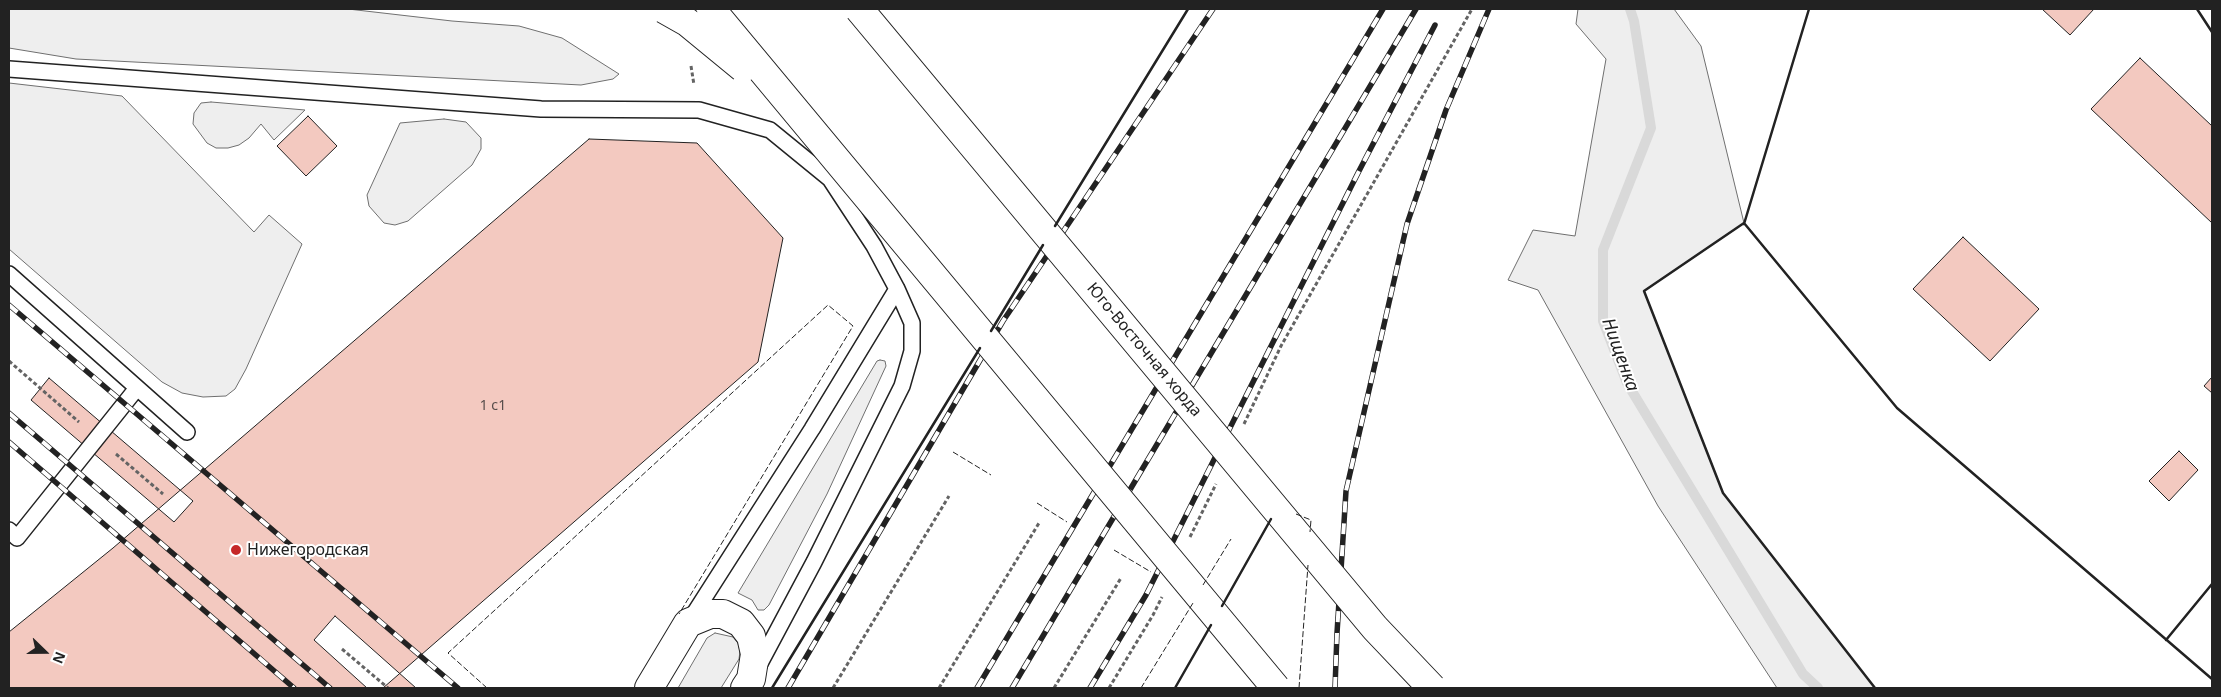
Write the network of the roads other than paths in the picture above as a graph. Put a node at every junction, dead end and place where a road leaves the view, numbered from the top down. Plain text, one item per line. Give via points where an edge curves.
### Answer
1 (664, 9) edge
2 (711, 9) edge
3 (859, 9) edge
4 (9, 69) edge
5 (809, 127) junction
6 (9, 274) edge
7 (897, 289) junction
8 (137, 388) junction
9 (188, 432) dead end
10 (9, 530) edge
11 (688, 623) junction
12 (748, 683) edge
13 (649, 688) edge
14 (1276, 688) edge
15 (1432, 688) edge

1 - 5 main road, bridge via 722,49
2 - 5 main road, bridge
3 - 15 main road, Юго-Восточная хорда, bridge via 1369,621
4 - 7 lane via 541,109 698,110 770,130 830,179 874,246
5 - 14 main road, bridge
6 - 8 lane
7 - 11 lane
7 - 12 lane via 912,323 912,351 902,386 810,571
8 - 9 lane
8 - 10 lane via 17,538
11 - 12 main road via 710,614 723,614 741,623 752,636 755,654
11 - 13 main road

